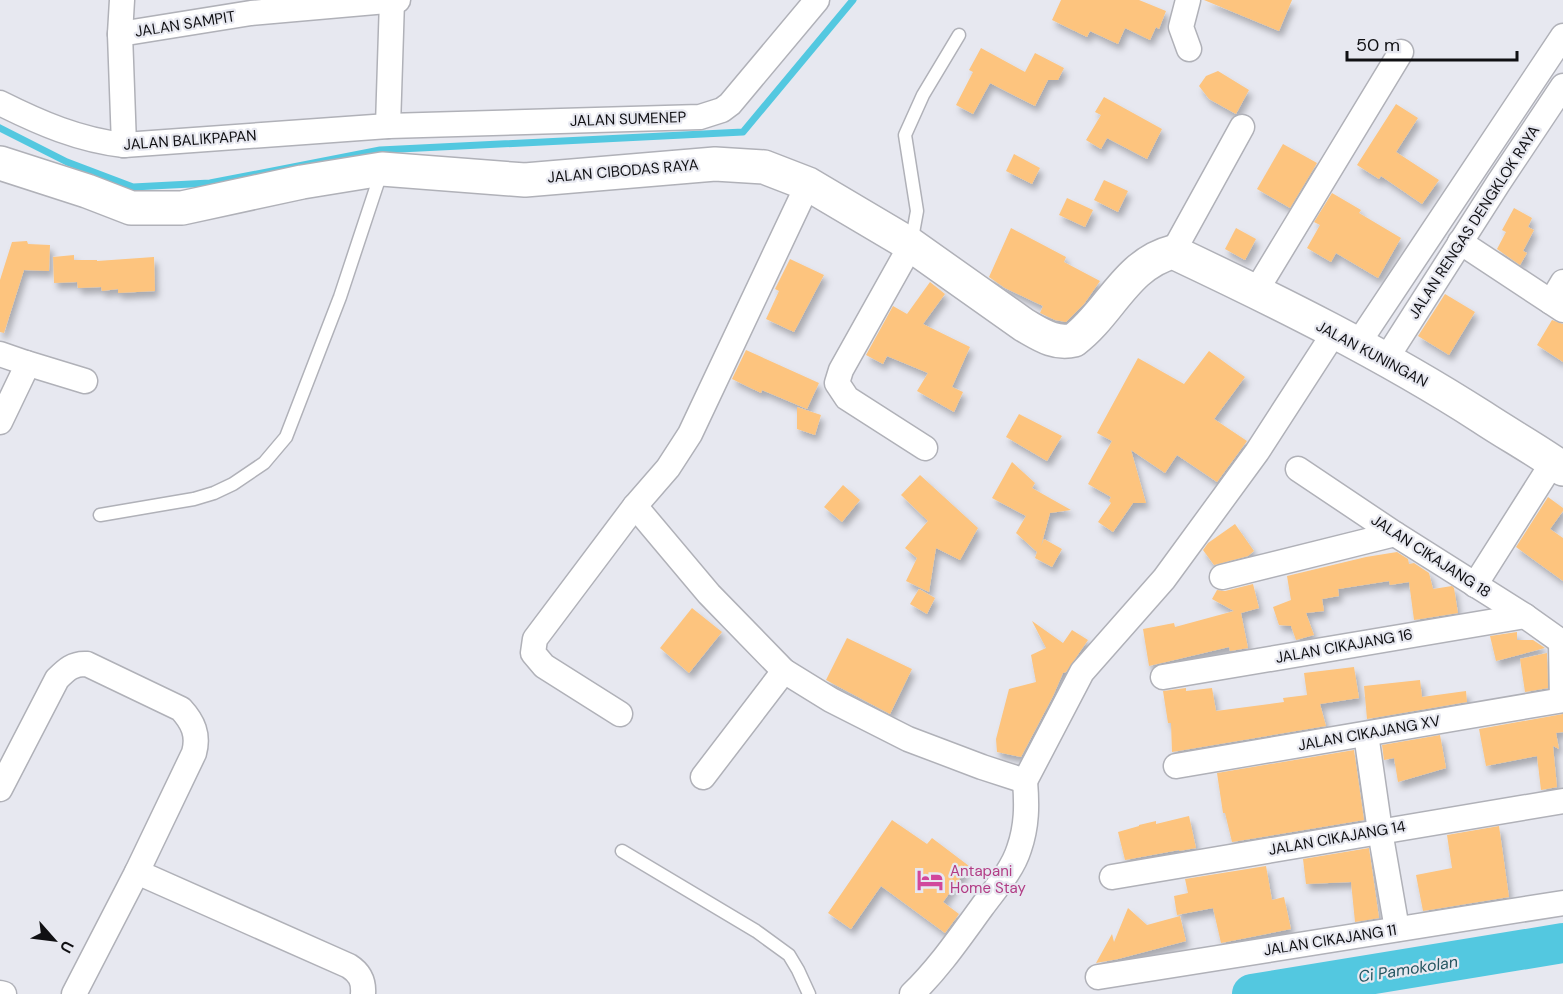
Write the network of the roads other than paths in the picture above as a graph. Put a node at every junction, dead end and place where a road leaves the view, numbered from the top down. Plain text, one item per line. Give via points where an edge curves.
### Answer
1 (122, 0) edge
2 (392, 0) edge
3 (398, 0) edge
4 (816, 0) edge
5 (1188, 0) edge
6 (251, 7) edge
7 (120, 34) junction
8 (959, 35) dead end
9 (1563, 36) edge
10 (1189, 49) dead end
11 (1401, 52) dead end
12 (1563, 86) edge
13 (0, 103) edge
14 (388, 126) junction
15 (1242, 127) dead end
16 (124, 146) junction
17 (0, 163) edge
18 (382, 169) junction
19 (808, 184) junction
20 (1460, 242) junction
21 (910, 244) junction
22 (1173, 252) junction
23 (1256, 291) junction
24 (1559, 298) edge
25 (1346, 339) junction
26 (0, 354) edge
27 (1386, 359) junction
28 (26, 363) junction
29 (85, 381) dead end
30 (0, 422) edge
31 (925, 448) dead end
32 (1558, 465) edge
33 (1298, 469) dead end
34 (635, 506) junction
35 (99, 515) dead end
36 (1395, 534) junction
37 (1222, 577) dead end
38 (1475, 585) junction
39 (1525, 616) junction
40 (1562, 643) edge
41 (784, 671) junction
42 (1163, 677) dead end
43 (1562, 700) edge
44 (620, 714) dead end
45 (1366, 734) junction
46 (1176, 766) dead end
47 (703, 777) dead end
48 (1024, 781) junction
49 (0, 789) edge
50 (1563, 801) edge
51 (1380, 831) junction
52 (622, 851) dead end
53 (137, 872) junction
54 (1112, 877) dead end
55 (1563, 903) edge
56 (1397, 929) junction
57 (1098, 977) dead end
58 (75, 994) edge
59 (363, 994) edge
60 (809, 994) edge
61 (912, 994) edge

1 - 7 street
2 - 3 street, JALAN SAMPIT
2 - 6 street, JALAN SAMPIT
2 - 14 street
4 - 14 street, JALAN SUMENEP via 730,104 711,114
5 - 10 street via 1181,27
6 - 7 street, JALAN SAMPIT
7 - 16 street
8 - 21 lane via 923,95 905,135 917,211
9 - 25 street
11 - 23 street
12 - 20 street, JALAN RENGAS DENGKLOK RAYA
13 - 16 street, JALAN BALIKPAPAN via 73,135
14 - 16 street, JALAN BALIKPAPAN
15 - 22 street
17 - 18 street, JALAN CIBODAS RAYA via 131,208 183,208
18 - 19 street, JALAN CIBODAS RAYA via 525,180 715,164 764,167
18 - 35 lane via 340,297 286,438 264,463 214,493
19 - 21 street, JALAN CIBODAS RAYA
19 - 34 street via 690,434 668,468
20 - 24 street
20 - 27 street, JALAN RENGAS DENGKLOK RAYA
21 - 22 street, JALAN CIBODAS RAYA via 1024,325 1044,337 1066,342 1080,336 1132,275
21 - 31 street via 837,383 847,398
22 - 23 street, JALAN KUNINGAN
23 - 25 street, JALAN KUNINGAN
25 - 27 street, JALAN KUNINGAN
25 - 48 street via 1171,570 1082,672
26 - 28 street
27 - 32 street, JALAN KUNINGAN
28 - 29 street
28 - 30 street
32 - 38 street
33 - 36 street, JALAN CIKAJANG 18
34 - 41 street via 709,594
34 - 44 street via 533,646 533,653 544,666
36 - 37 street
36 - 38 street, JALAN CIKAJANG 18
38 - 39 street, JALAN CIKAJANG 18
39 - 40 street, JALAN CIKAJANG 18
39 - 42 street, JALAN CIKAJANG 16
40 - 43 street
41 - 47 street
41 - 48 street via 908,739
43 - 45 street, JALAN CIKAJANG XV
45 - 46 street, JALAN CIKAJANG XV
45 - 51 street
48 - 61 street via 1024,830 1008,872
49 - 53 street via 57,679 79,663 181,709 195,729 197,743
50 - 51 street, JALAN CIKAJANG 14
51 - 54 street, JALAN CIKAJANG 14
51 - 56 street
52 - 60 lane via 789,955
53 - 58 street
53 - 59 street via 349,966 360,976
55 - 56 street, JALAN CIKAJANG 11
56 - 57 street, JALAN CIKAJANG 11

